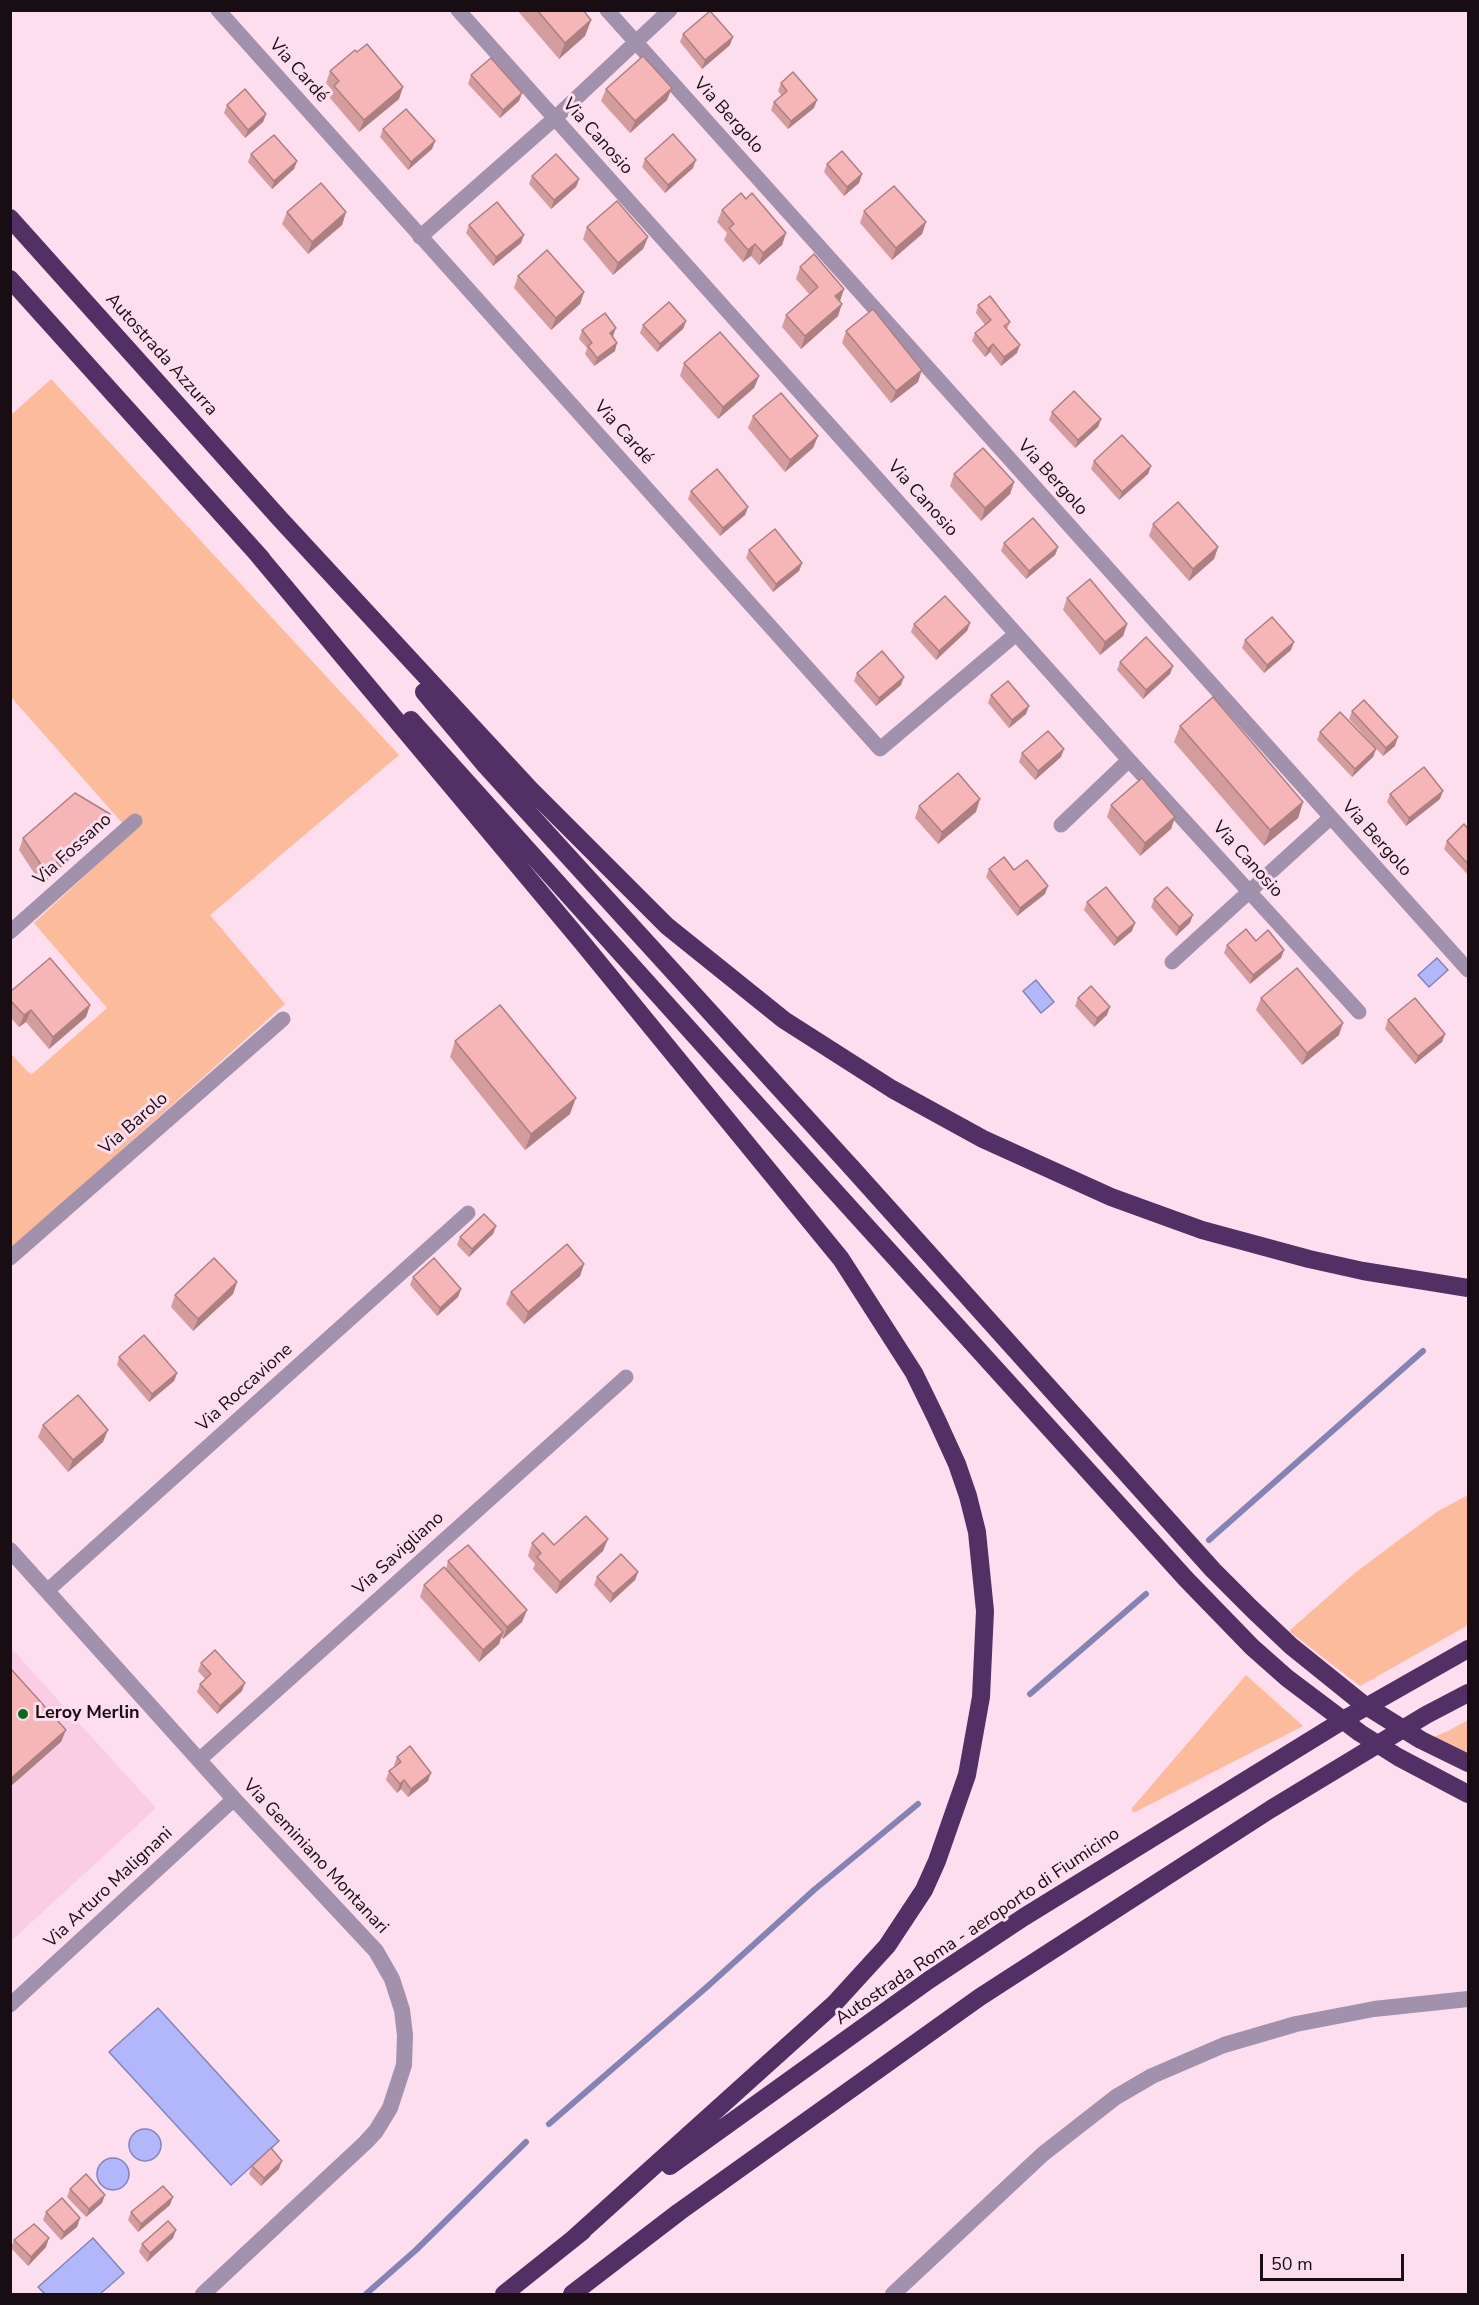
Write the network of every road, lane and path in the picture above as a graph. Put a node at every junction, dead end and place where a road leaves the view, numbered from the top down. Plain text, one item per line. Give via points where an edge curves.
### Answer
1 (218, 10) edge
2 (458, 10) edge
3 (607, 10) edge
4 (670, 10) edge
5 (635, 42) junction
6 (554, 119) junction
7 (10, 218) edge
8 (420, 237) junction
9 (10, 279) edge
10 (281, 520) junction
11 (254, 550) junction
12 (1016, 633) junction
13 (1129, 760) junction
14 (1330, 818) junction
15 (135, 821) dead end
16 (1061, 825) dead end
17 (1250, 892) junction
18 (10, 932) edge
19 (1172, 962) dead end
20 (1468, 970) edge
21 (1359, 1012) dead end
22 (283, 1018) dead end
23 (468, 1213) dead end
24 (10, 1258) edge
25 (1468, 1288) edge
26 (626, 1377) dead end
27 (10, 1550) edge
28 (47, 1591) junction
29 (1468, 1649) edge
30 (1468, 1693) edge
31 (199, 1760) junction
32 (1468, 1763) edge
33 (1468, 1794) edge
34 (234, 1799) junction
35 (1468, 1999) edge
36 (10, 2005) edge
37 (573, 2239) junction
38 (203, 2295) edge
39 (504, 2295) edge
40 (572, 2295) edge
41 (893, 2295) edge

1 - 8 street, Via Cardé
2 - 6 street, Via Canosio
3 - 5 street, Via Bergolo
4 - 5 street
5 - 6 street
5 - 14 street, Via Bergolo
6 - 8 street
6 - 12 street, Via Canosio
7 - 10 highway, Autostrada Azzurra
8 - 12 street, Via Cardé via 880,749
9 - 11 highway
10 - 25 highway via 530,789 667,926 784,1020 892,1089 983,1139 1111,1197 1202,1230 1287,1254
10 - 32 highway, bridge via 485,765 1205,1561 1291,1646 1363,1704
11 - 33 highway, bridge via 472,786 1186,1579 1252,1647 1360,1733
11 - 37 highway via 841,1259 927,1400 957,1464 977,1533 985,1611 981,1697 967,1774 924,1890 887,1946 834,2004
12 - 13 street, Via Canosio
13 - 16 street
13 - 17 street, Via Canosio
14 - 17 street
14 - 20 street, Via Bergolo
15 - 18 street, Via Fossano
17 - 19 street
17 - 21 street, Via Canosio
22 - 24 street, Via Barolo
23 - 28 street, Via Roccavione
26 - 31 street, Via Savigliano
27 - 28 street, Via Geminiano Montanari
28 - 31 street, Via Geminiano Montanari
29 - 37 highway, Autostrada Roma - aeroporto di Fiumicino via 1350,1716 1024,1917 929,1980
30 - 40 highway via 1271,1809 980,1997 679,2212
31 - 34 street, Via Geminiano Montanari
34 - 36 street, Via Arturo Malignani
34 - 38 street, Via Geminiano Montanari via 376,1951 392,1979 402,2010 404,2065 390,2108 371,2137
35 - 41 street via 1374,2009 1296,2024 1224,2044 1152,2076 1116,2097 1043,2154
37 - 39 highway, Autostrada Roma - aeroporto di Fiumicino

